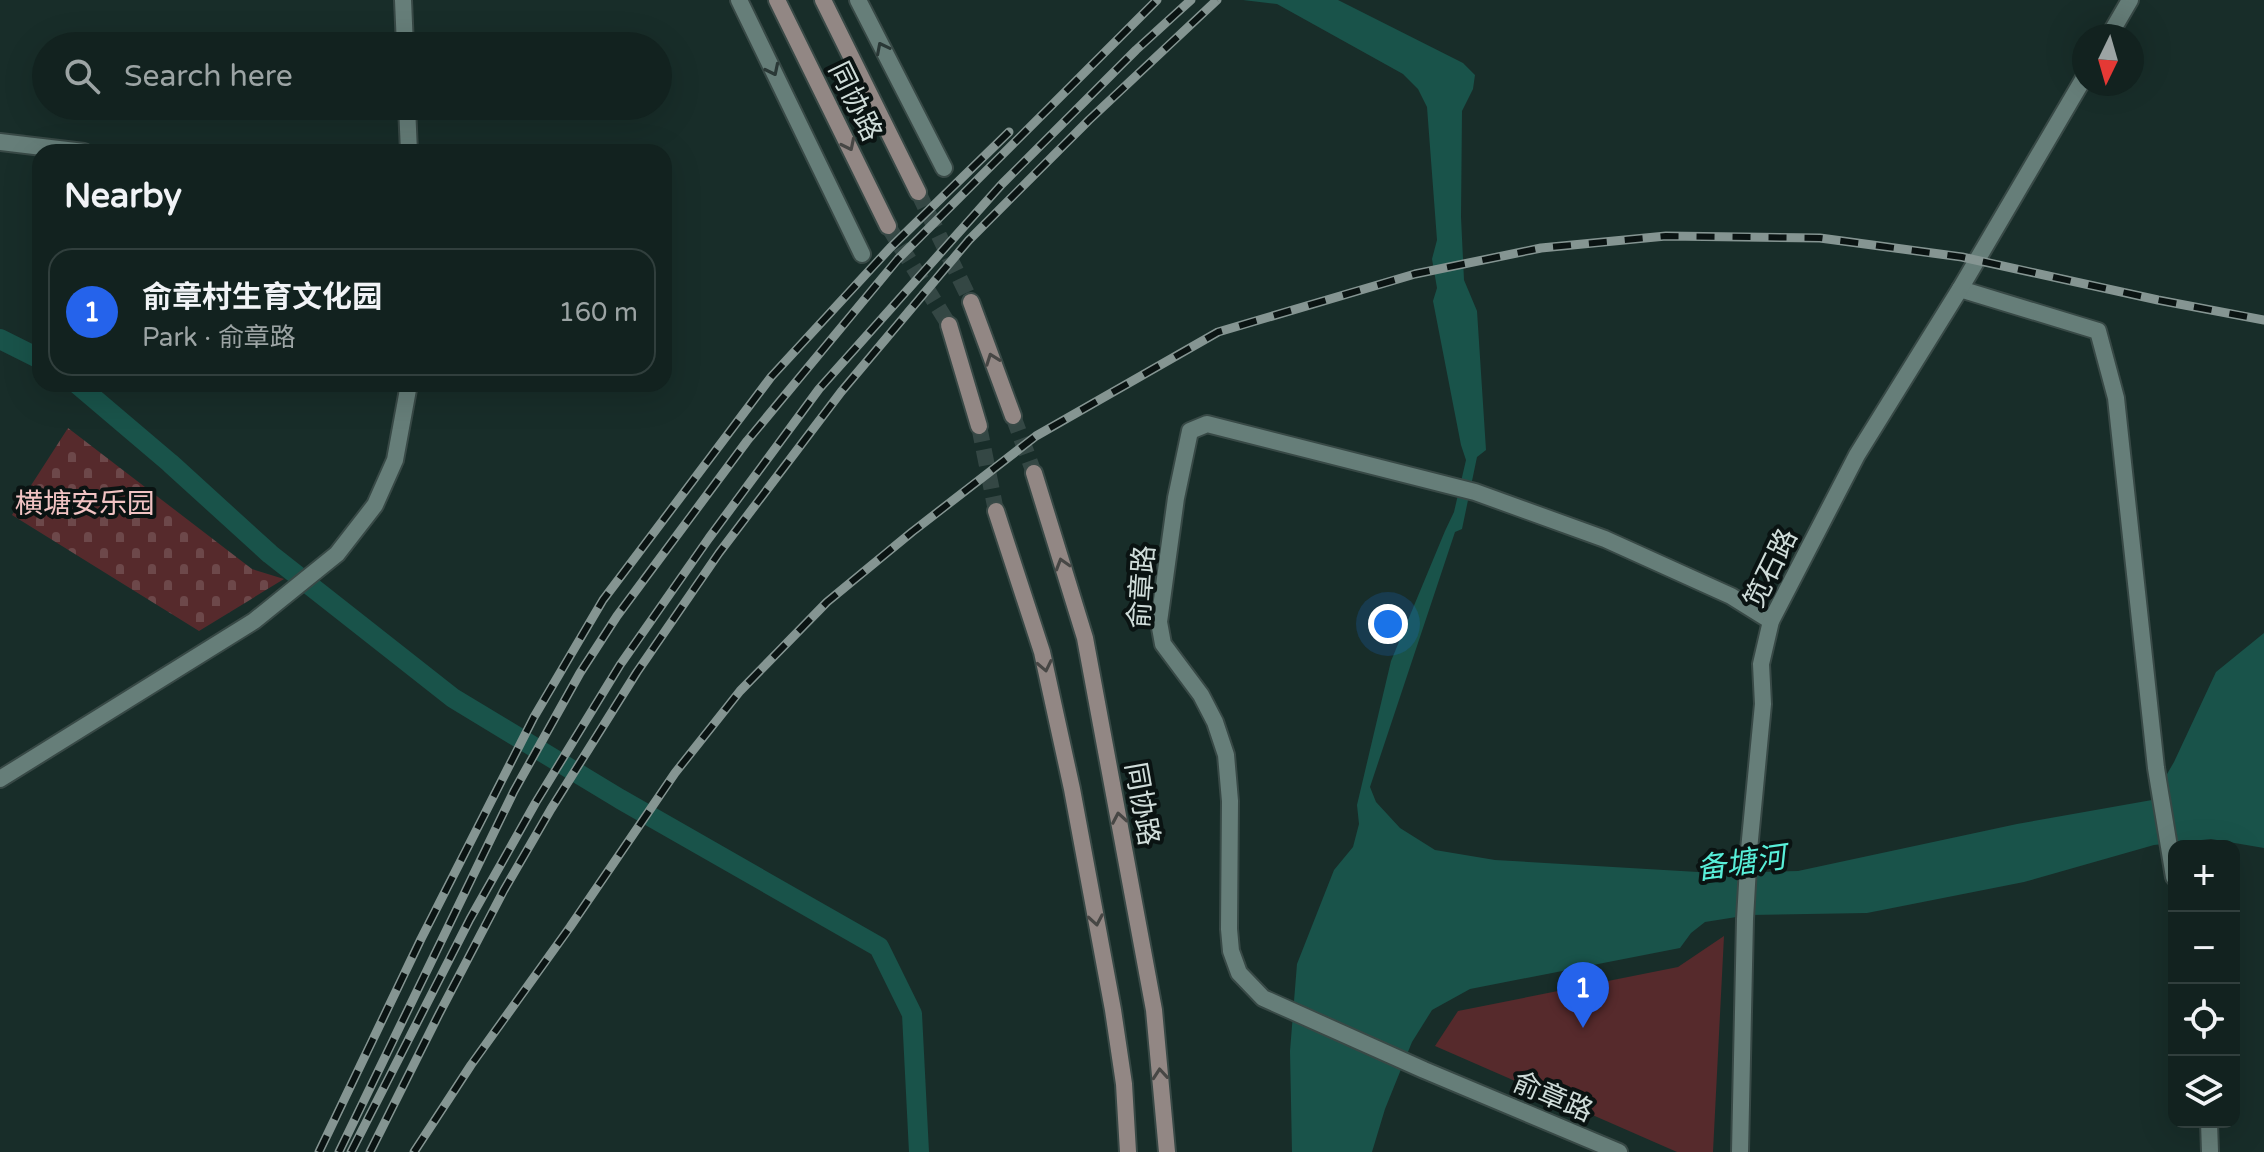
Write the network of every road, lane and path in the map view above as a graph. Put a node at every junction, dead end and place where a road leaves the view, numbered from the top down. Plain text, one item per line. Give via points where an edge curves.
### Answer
1 (403, 0) edge
2 (739, 0) edge
3 (777, 0) edge
4 (823, 0) edge
5 (858, 0) edge
6 (2130, 0) edge
7 (2116, 24) edge
8 (404, 32) edge
9 (2073, 96) edge
10 (408, 120) edge
11 (0, 142) edge
12 (409, 144) edge
13 (32, 146) edge
14 (944, 168) dead end
15 (918, 192) tunnel mouth
16 (888, 226) tunnel mouth
17 (862, 254) dead end
18 (1960, 289) junction
19 (971, 302) tunnel mouth
20 (949, 325) tunnel mouth
21 (408, 392) edge
22 (1013, 416) tunnel mouth
23 (979, 426) tunnel mouth
24 (1034, 473) tunnel mouth
25 (996, 511) tunnel mouth
26 (1771, 621) junction
27 (0, 779) edge
28 (2168, 842) edge
29 (2209, 1128) edge
30 (1128, 1152) edge
31 (1167, 1152) edge
32 (1619, 1152) edge
33 (1740, 1152) edge
34 (2210, 1152) edge

1 - 8 street
2 -> 17 street
3 -> 16 main road, 同协路
4 - 15 main road, 同协路
14 -> 5 street
6 - 7 street
9 - 18 street, 笕石路
10 - 12 street
11 - 13 street
18 - 26 street, 笕石路 via 1857,455
18 - 28 street via 2098,331 2116,398
22 -> 19 main road
20 - 23 main road
21 - 27 street via 395,460 375,505 337,554 254,621
31 -> 24 main road, 同协路 via 1154,1010 1085,638
25 -> 30 main road via 1042,652 1072,789 1113,1010
26 - 32 street, 俞章路 via 1731,596 1605,539 1475,492 1207,424 1190,431 1159,622 1163,644 1201,695 1226,755 1229,929 1239,973 1263,998
26 - 33 street, 笕石路 via 1761,664 1763,704 1749,850
29 - 34 street

